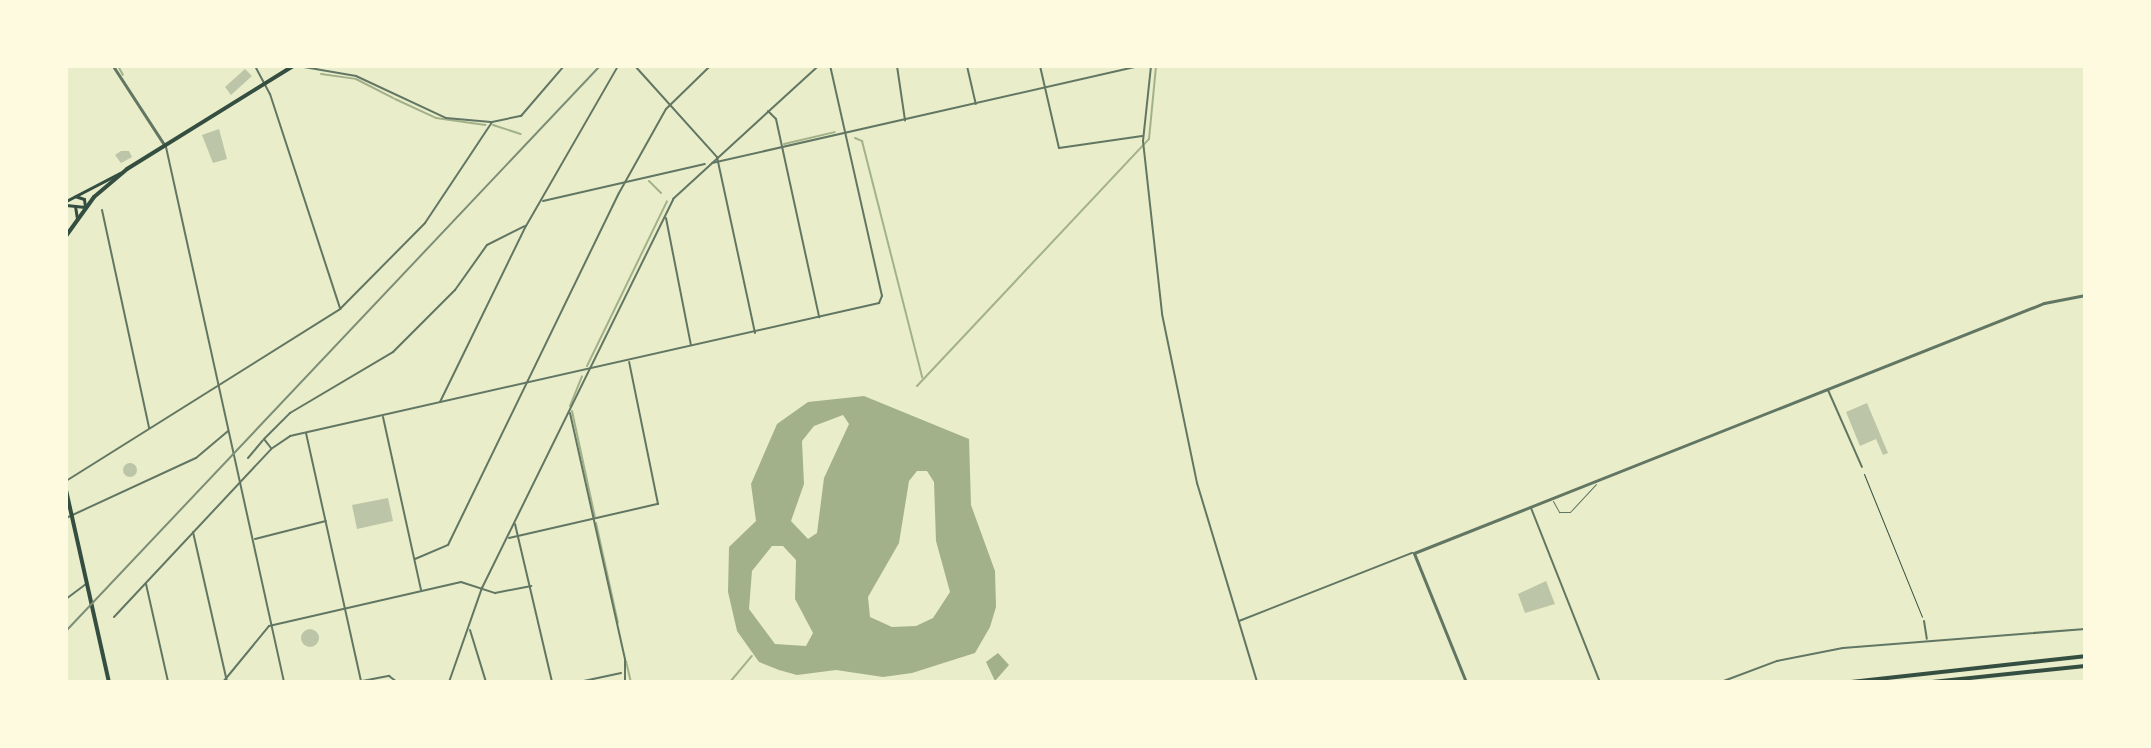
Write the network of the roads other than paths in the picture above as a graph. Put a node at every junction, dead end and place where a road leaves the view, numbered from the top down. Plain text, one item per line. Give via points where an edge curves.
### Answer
1 (113, 66) edge
2 (255, 66) edge
3 (295, 66) edge
4 (564, 66) edge
5 (618, 66) edge
6 (635, 66) edge
7 (710, 66) edge
8 (818, 66) edge
9 (830, 66) edge
10 (897, 66) edge
11 (967, 66) edge
12 (1040, 66) edge
13 (1139, 66) edge
14 (1151, 66) edge
15 (267, 84) junction
16 (1045, 89) junction
17 (670, 104) junction
18 (976, 104) junction
19 (768, 111) junction
20 (905, 121) junction
21 (492, 122) junction
22 (843, 134) junction
23 (1143, 138) junction
24 (165, 146) junction
25 (781, 148) junction
26 (717, 159) junction
27 (708, 163) junction
28 (693, 167) junction
29 (127, 169) junction
30 (696, 176) junction
31 (626, 181) junction
32 (609, 186) junction
33 (619, 193) junction
34 (75, 196) junction
35 (543, 201) junction
36 (66, 203) edge
37 (75, 206) junction
38 (85, 207) junction
39 (102, 210) dead end
40 (666, 213) junction
41 (77, 218) junction
42 (526, 226) junction
43 (66, 236) edge
44 (2085, 297) edge
45 (340, 309) junction
46 (819, 318) junction
47 (755, 333) junction
48 (691, 346) junction
49 (628, 360) junction
50 (590, 369) junction
51 (526, 382) junction
52 (219, 386) junction
53 (1828, 388) junction
54 (439, 403) junction
55 (569, 411) junction
56 (383, 416) junction
57 (149, 429) junction
58 (228, 430) junction
59 (306, 433) junction
60 (264, 439) junction
61 (271, 449) junction
62 (248, 458) dead end
63 (1862, 467) road end
64 (66, 481) edge
65 (1598, 481) junction
66 (240, 482) junction
67 (66, 490) edge
68 (1552, 499) junction
69 (1531, 507) junction
70 (69, 517) edge
71 (327, 521) junction
72 (594, 521) junction
73 (515, 524) junction
74 (193, 532) junction
75 (509, 538) junction
76 (521, 538) junction
77 (254, 539) junction
78 (1414, 553) junction
79 (415, 559) junction
80 (146, 583) junction
81 (86, 584) junction
82 (531, 586) junction
83 (482, 588) junction
84 (421, 591) junction
85 (66, 599) edge
86 (347, 608) junction
87 (114, 617) dead end
88 (1238, 621) junction
89 (1924, 621) road end
90 (273, 625) junction
91 (469, 629) junction
92 (2085, 629) edge
93 (1927, 640) junction
94 (2085, 656) edge
95 (2085, 666) edge
96 (623, 672) junction
97 (397, 680) edge
98 (226, 681) edge
99 (109, 682) edge
100 (168, 682) edge
101 (284, 682) edge
102 (359, 682) edge
103 (449, 682) edge
104 (486, 682) edge
105 (552, 682) edge
106 (579, 682) edge
107 (625, 682) edge
108 (1257, 682) edge
109 (1466, 682) edge
110 (1600, 682) edge
111 (1721, 682) edge
112 (1851, 682) edge
113 (1932, 682) edge

1 - 24 street
2 - 15 street
3 - 15 main road
3 - 21 street via 356,76 438,116
4 - 21 street via 521,116
5 - 35 street
6 - 17 street
7 - 17 street
8 - 19 street
9 - 22 street
10 - 20 street
11 - 18 street
12 - 16 street
13 - 16 street
14 - 23 street
15 - 24 main road
15 - 45 street
16 - 18 street
16 - 23 street via 1058,146 1066,150
17 - 26 street
17 - 31 street
18 - 20 street
19 - 25 street via 776,119
19 - 26 street
20 - 22 street
21 - 45 street via 420,229
22 - 25 street
22 - 46 street via 882,296 879,303
23 - 88 street via 1165,329 1197,483
24 - 29 main road
24 - 52 street
25 - 26 street
25 - 46 street
26 - 27 street
26 - 47 street
27 - 28 street
27 - 30 street
28 - 30 street
28 - 31 street
29 - 34 main road
29 - 38 main road
30 - 40 street
31 - 32 street
31 - 33 street
32 - 33 street
32 - 35 street
33 - 51 street
34 - 36 main road
34 - 38 main road via 84,199
35 - 42 street
36 - 37 main road
37 - 38 main road
37 - 41 main road
38 - 41 main road
39 - 57 street
40 - 48 street
40 - 50 street
41 - 43 main road
42 - 54 street
42 - 60 street via 487,245 455,290 393,352 290,413
44 - 53 street via 2044,303
45 - 52 street
46 - 47 street
47 - 48 street
48 - 49 street
49 - 50 street
49 - 72 street via 659,501 652,508
50 - 51 street
50 - 55 street
51 - 54 street
51 - 79 street via 448,545
52 - 57 street
52 - 58 street
53 - 63 street
53 - 65 street
54 - 56 street
55 - 72 street
55 - 73 street
56 - 59 street
56 - 79 street
57 - 64 street
58 - 66 street
58 - 70 street via 200,455
59 - 61 street
59 - 71 street
60 - 61 street
60 - 62 street
61 - 66 street
65 - 68 street
65 - 68 lane via 1570,512 1559,512
66 - 74 street
66 - 77 street
67 - 70 main road
68 - 69 street
69 - 78 street
69 - 110 street
70 - 81 main road
71 - 77 street
71 - 86 street
72 - 76 street
72 - 96 street via 625,659
73 - 75 street
73 - 76 street
74 - 80 street
74 - 98 street
75 - 76 street
75 - 83 street
76 - 82 street
77 - 90 street
78 - 88 street
78 - 109 street
79 - 84 street
80 - 87 street
80 - 100 street
81 - 85 street
81 - 99 main road
82 - 83 street via 495,593
82 - 105 street
83 - 84 street via 461,582
83 - 91 street
84 - 86 street
86 - 90 street
86 - 102 street
88 - 108 street
89 - 93 street
90 - 98 street via 263,630
90 - 101 street
91 - 103 street
91 - 104 street
92 - 93 street
93 - 111 street via 1806,654
94 - 112 main road
95 - 113 main road
96 - 106 street
96 - 107 street
97 - 102 street

